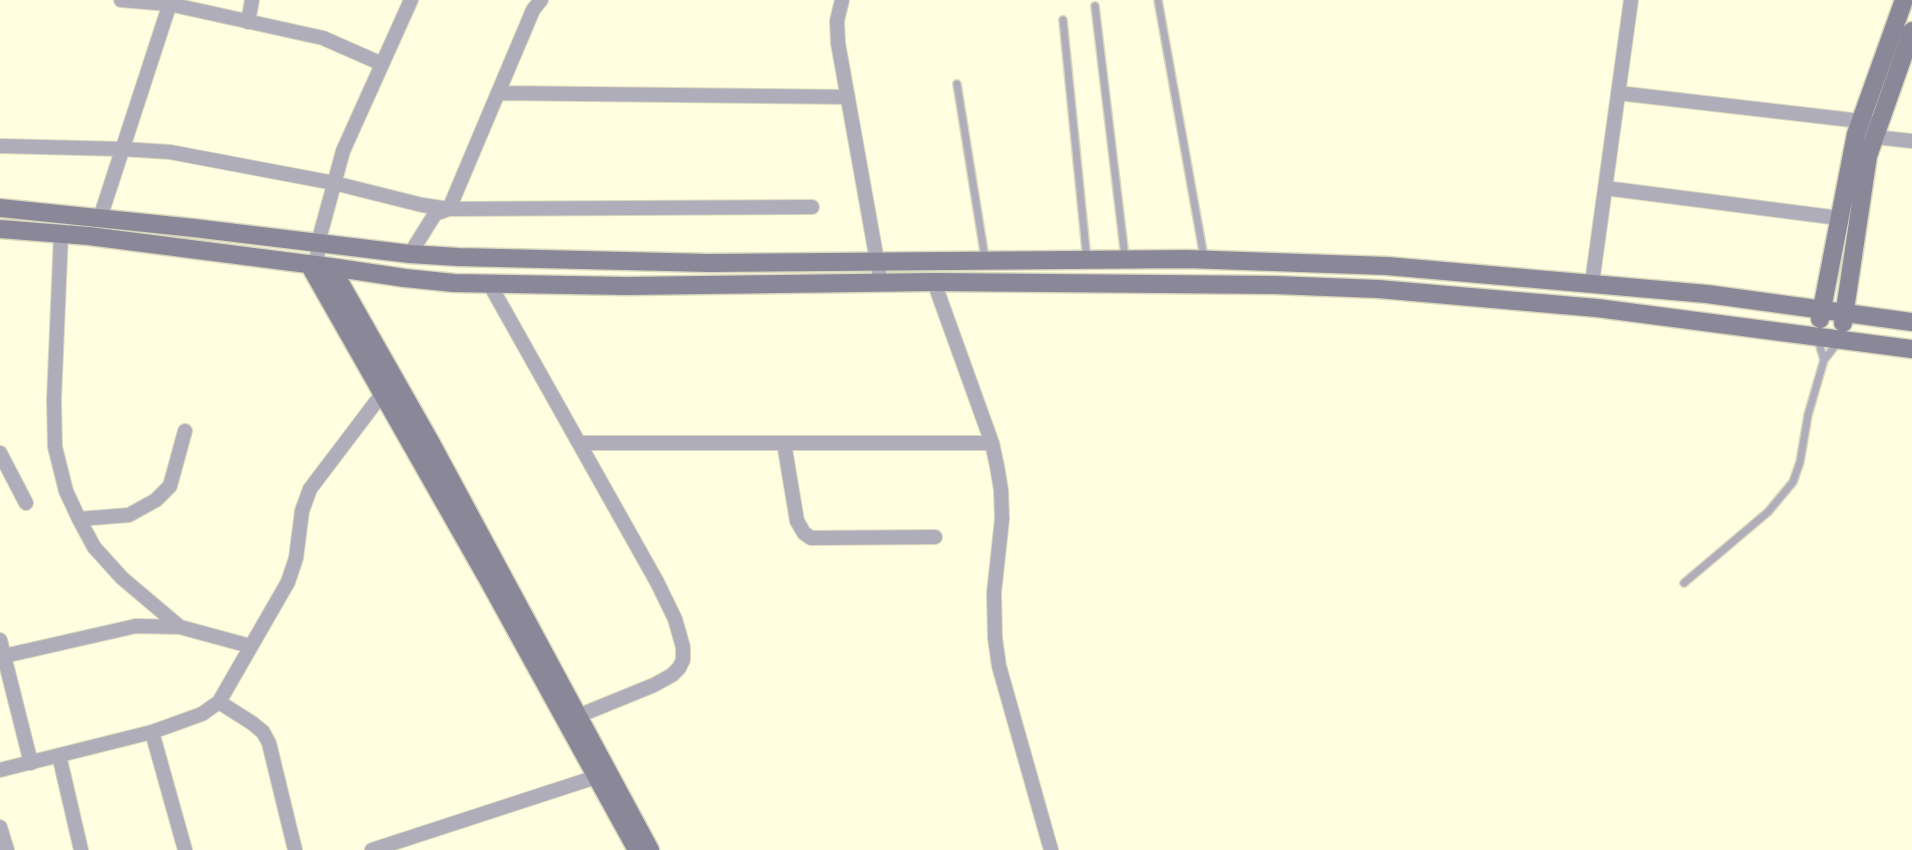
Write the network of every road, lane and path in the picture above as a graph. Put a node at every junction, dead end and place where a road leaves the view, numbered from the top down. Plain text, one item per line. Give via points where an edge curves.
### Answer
1 (121, 0) edge
2 (252, 0) edge
3 (411, 0) edge
4 (541, 0) edge
5 (842, 0) edge
6 (1158, 0) edge
7 (1631, 0) edge
8 (1904, 0) edge
9 (170, 2) edge
10 (1095, 6) dead end
11 (1064, 20) dead end
12 (248, 22) junction
13 (1912, 31) edge
14 (382, 64) junction
15 (957, 84) dead end
16 (498, 93) junction
17 (1618, 93) junction
18 (848, 97) junction
19 (1858, 127) junction
20 (1877, 130) junction
21 (1912, 141) edge
22 (0, 146) edge
23 (122, 149) junction
24 (334, 183) junction
25 (1605, 188) junction
26 (0, 207) edge
27 (812, 207) dead end
28 (449, 209) junction
29 (100, 218) junction
30 (1839, 218) junction
31 (0, 229) edge
32 (61, 234) junction
33 (318, 243) junction
34 (410, 254) junction
35 (1087, 260) junction
36 (1125, 260) junction
37 (1204, 260) junction
38 (985, 261) junction
39 (878, 262) junction
40 (319, 265) junction
41 (934, 282) junction
42 (489, 283) junction
43 (881, 283) junction
44 (1592, 283) junction
45 (1821, 309) junction
46 (1844, 313) junction
47 (1912, 322) edge
48 (1816, 335) junction
49 (1840, 339) junction
50 (1912, 349) edge
51 (1824, 360) junction
52 (396, 382) junction
53 (382, 394) junction
54 (185, 431) dead end
55 (579, 443) junction
56 (784, 443) junction
57 (992, 443) junction
58 (0, 453) edge
59 (26, 503) dead end
60 (79, 519) junction
61 (935, 537) dead end
62 (1684, 583) dead end
63 (180, 627) junction
64 (0, 640) edge
65 (250, 646) junction
66 (2, 657) edge
67 (219, 702) junction
68 (578, 716) junction
69 (152, 732) junction
70 (59, 755) junction
71 (31, 763) junction
72 (0, 771) edge
73 (596, 777) junction
74 (0, 827) edge
75 (7, 850) edge
76 (81, 850) edge
77 (185, 850) edge
78 (295, 850) edge
79 (372, 850) edge
80 (637, 850) edge
81 (650, 850) edge
82 (1051, 850) edge

1 - 9 street
2 - 12 street
3 - 14 street
4 - 16 street via 533,10
5 - 18 street via 837,21 838,43
6 - 37 lane
7 - 17 street
8 - 19 street
9 - 12 street
9 - 23 street
10 - 36 lane
11 - 35 lane
12 - 14 street via 323,38
13 - 20 street
14 - 24 street via 343,151
15 - 38 lane
16 - 18 street
16 - 28 street
17 - 19 street
17 - 25 street
18 - 39 street
19 - 20 street
19 - 30 street
20 - 21 street
20 - 46 street via 1868,156
22 - 23 street
23 - 24 street via 170,152
23 - 29 street
24 - 28 street
24 - 33 street
25 - 30 street
25 - 44 street
26 - 29 street
27 - 28 street
28 - 34 street via 435,214
29 - 33 street
30 - 45 street
31 - 32 street
32 - 40 street
32 - 60 street via 55,447 66,490
33 - 34 street
33 - 40 street
34 - 39 street via 686,263
35 - 36 street
35 - 38 street
36 - 37 street
37 - 44 street via 1387,266
38 - 39 street
39 - 43 street
40 - 42 street via 405,278
40 - 52 street
40 - 53 street
41 - 43 street
41 - 48 street via 1378,289 1597,308
41 - 57 street
42 - 43 street
42 - 55 street
44 - 45 street
45 - 46 street
45 - 48 street
46 - 47 street
46 - 49 street
48 - 49 street
48 - 51 lane
49 - 50 street
49 - 51 lane
51 - 62 lane via 1793,482 1768,512
52 - 53 street
52 - 68 street
53 - 65 street via 310,489 288,582
53 - 73 street
54 - 60 street via 170,486 156,500 129,515
55 - 56 street
55 - 68 street via 675,619 683,660 663,680
56 - 57 street
56 - 61 street via 797,521 811,538
57 - 82 street via 1002,519 994,593 999,666
58 - 59 street
60 - 63 street via 94,547 122,578
63 - 65 street
63 - 66 street via 136,626
64 - 66 street
65 - 67 street
66 - 71 street
67 - 69 street via 202,714
67 - 78 street via 263,732 269,743
68 - 81 street
69 - 70 street
69 - 77 street
70 - 71 street
70 - 76 street
71 - 72 street
73 - 79 street
73 - 80 street
74 - 75 street

